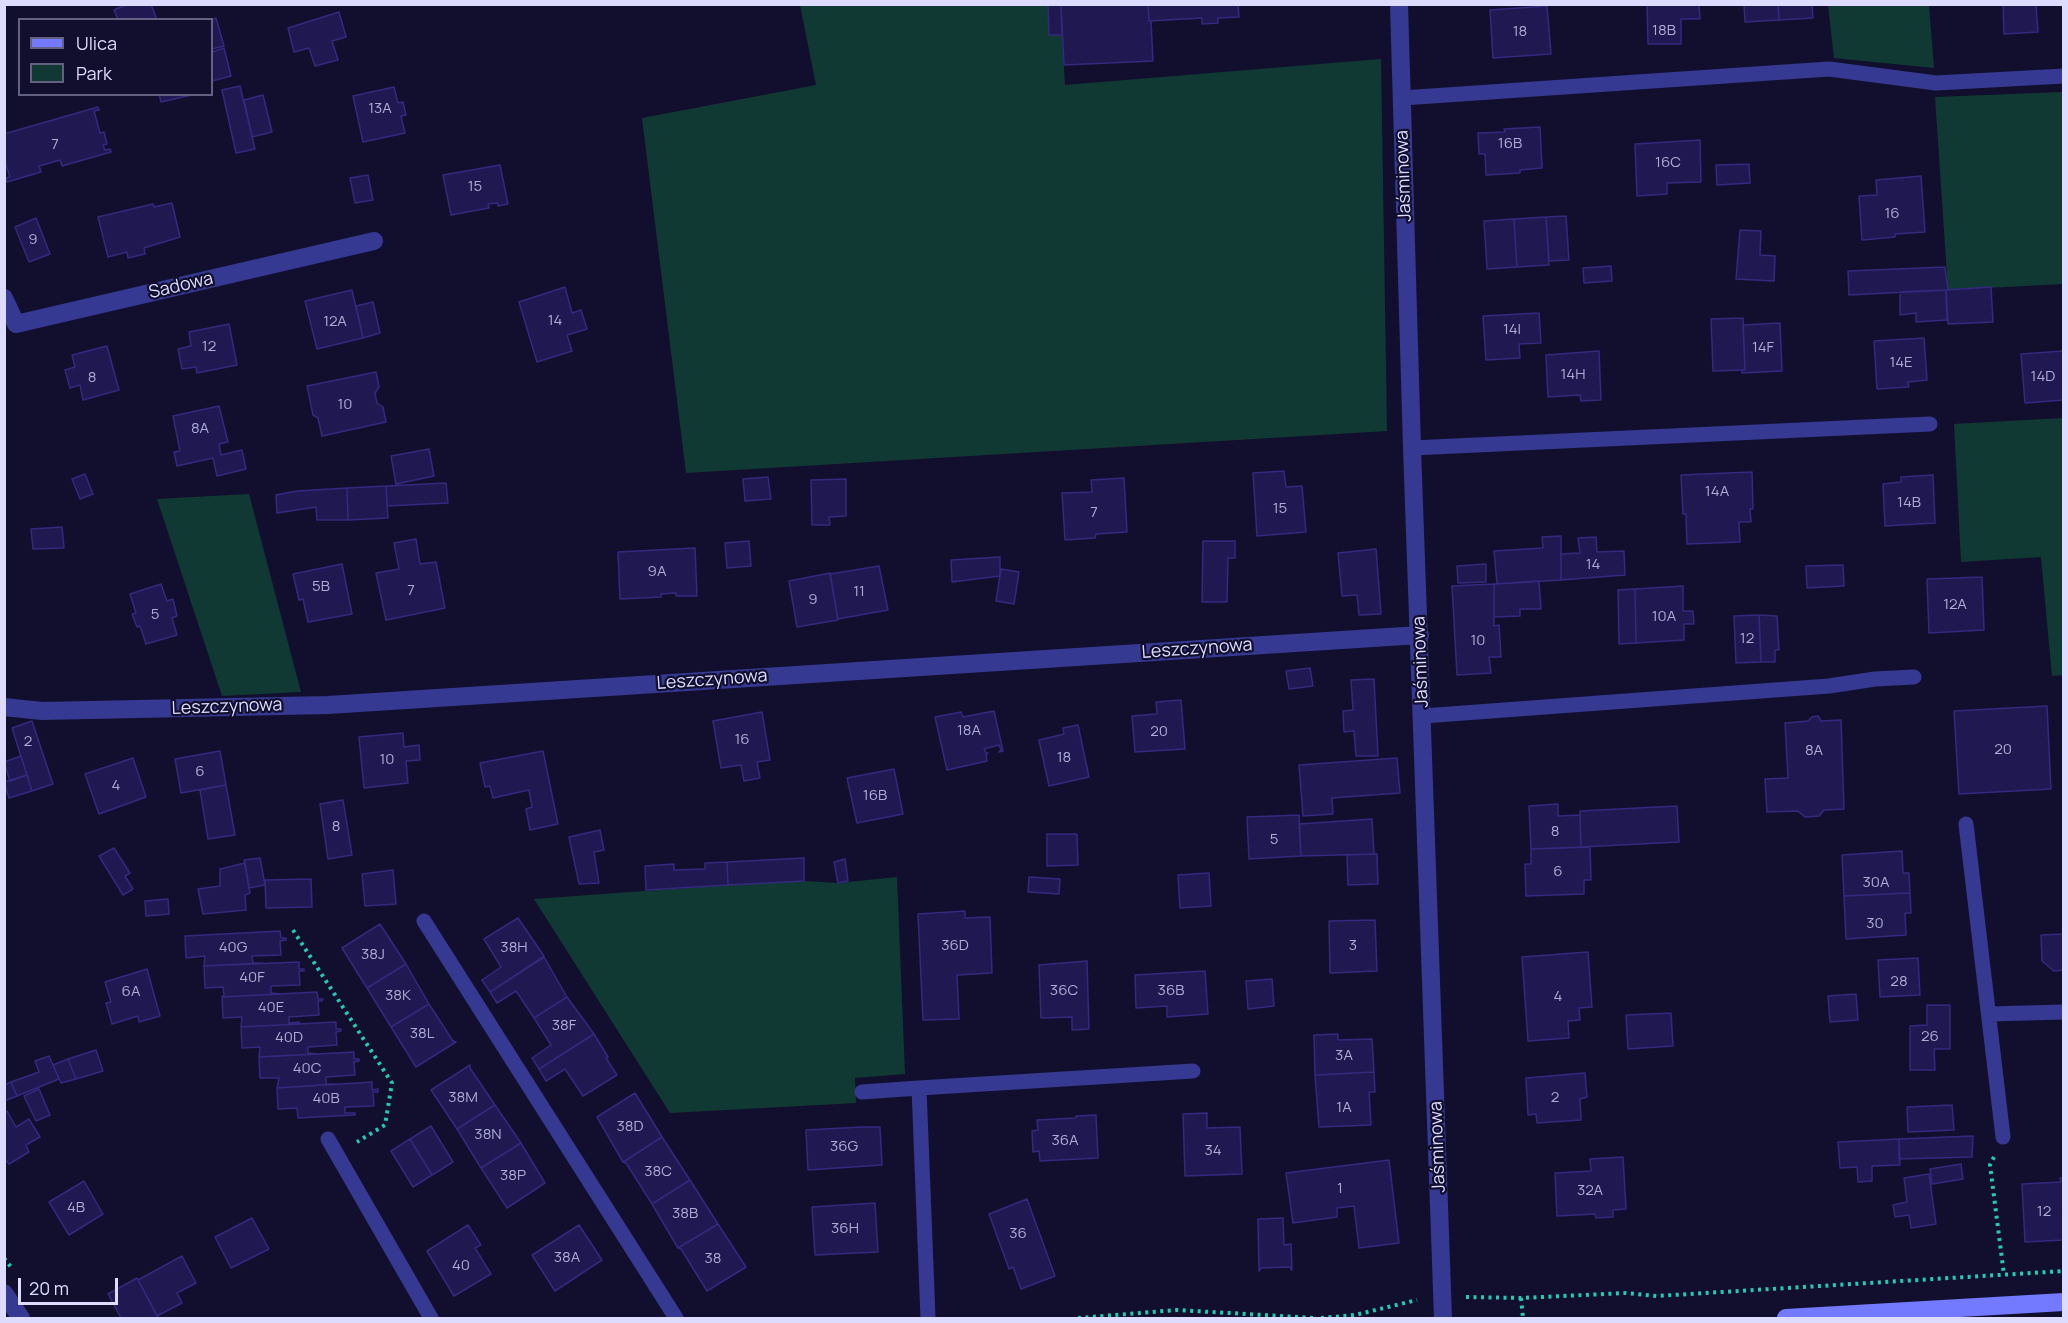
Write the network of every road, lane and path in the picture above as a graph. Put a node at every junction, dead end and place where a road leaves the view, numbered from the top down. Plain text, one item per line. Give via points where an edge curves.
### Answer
1 (1400, 4) edge
2 (2064, 76) edge
3 (1402, 98) junction
4 (374, 241) dead end
5 (4, 298) edge
6 (1930, 424) dead end
7 (1412, 448) junction
8 (1420, 635) junction
9 (1914, 677) dead end
10 (4, 707) edge
11 (1423, 716) junction
12 (1966, 824) dead end
13 (424, 921) dead end
14 (293, 930) dead end
15 (2064, 1012) edge
16 (1989, 1014) junction
17 (1193, 1071) dead end
18 (919, 1088) junction
19 (862, 1092) dead end
20 (2003, 1137) joint
21 (328, 1139) dead end
22 (336, 1154) junction
23 (2064, 1271) edge
24 (2004, 1275) junction
25 (4, 1293) edge
26 (1461, 1297) dead end
27 (1521, 1298) junction
28 (1422, 1299) dead end
29 (2064, 1302) edge
30 (21, 1318) edge
31 (431, 1318) edge
32 (676, 1318) edge
33 (928, 1318) edge
34 (1077, 1318) edge
35 (1315, 1318) edge
36 (1321, 1318) edge
37 (1443, 1318) edge
38 (1523, 1318) edge
39 (1786, 1318) edge

1 - 3 street, Jaśminowa
2 - 3 lane via 1936,83 1829,69
3 - 7 street, Jaśminowa
4 - 5 street, Sadowa via 16,324
6 - 7 lane
7 - 8 street, Jaśminowa
8 - 10 street, Leszczynowa via 328,705 64,711
8 - 11 street, Jaśminowa
9 - 11 lane
11 - 37 street, Jaśminowa
12 - 16 lane
13 - 32 lane
14 - 22 path via 392,1083 385,1125
15 - 16 lane
16 - 20 lane
17 - 18 lane
18 - 19 lane
18 - 33 lane
20 - 24 path via 1990,1165
21 - 22 lane
22 - 31 lane
23 - 24 path
24 - 27 path via 1657,1296 1626,1293
25 - 30 street
26 - 27 path
27 - 38 path
28 - 36 path via 1354,1315
29 - 39 street
34 - 35 path via 1177,1310

